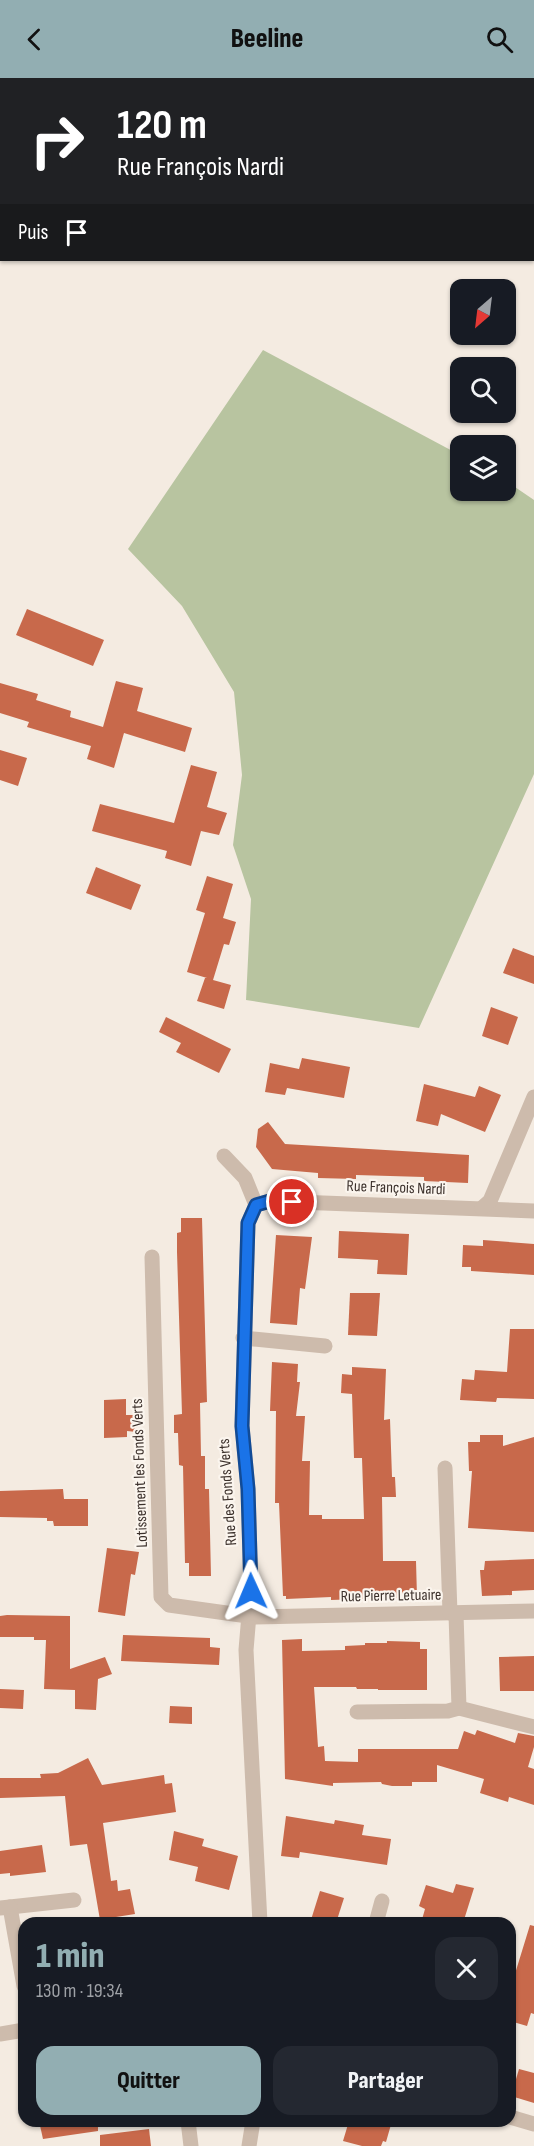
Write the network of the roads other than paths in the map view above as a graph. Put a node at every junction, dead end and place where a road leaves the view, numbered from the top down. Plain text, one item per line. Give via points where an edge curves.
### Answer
1 (534, 1097) edge
2 (224, 1156) dead end
3 (256, 1205) junction
4 (482, 1208) junction
5 (534, 1211) edge
6 (152, 1257) dead end
7 (243, 1338) junction
8 (325, 1346) dead end
9 (446, 1468) dead end
10 (534, 1611) edge
11 (453, 1613) junction
12 (248, 1616) junction
13 (459, 1708) junction
14 (357, 1712) dead end
15 (534, 1727) edge
16 (74, 1900) dead end
17 (382, 1900) dead end
18 (5, 1908) edge
19 (260, 1917) edge
20 (378, 1917) edge
21 (18, 1961) edge
22 (18, 2031) edge
23 (0, 2034) edge
24 (516, 2119) edge
25 (534, 2124) edge
26 (189, 2127) edge
27 (252, 2127) edge
28 (191, 2146) edge
29 (249, 2146) edge

1 - 4 street via 490,1201
2 - 3 street via 245,1178
3 - 4 street, Rue François Nardi via 270,1201
3 - 7 street, Rue des Fonds Verts via 248,1223
4 - 5 street, Rue François Nardi
6 - 12 street, Lotissement les Fonds Verts via 161,1597 169,1605
7 - 8 street
7 - 12 street, Rue des Fonds Verts via 242,1426 251,1591
9 - 11 street
10 - 11 street, Rue Pierre Letuaire
11 - 12 street, Rue Pierre Letuaire
11 - 13 street
12 - 19 street, Rue des Fonds Verts via 246,1650
13 - 14 street
13 - 15 street
16 - 18 street
17 - 20 street
18 - 21 street
22 - 23 street
24 - 25 street
26 - 28 street
27 - 29 street

